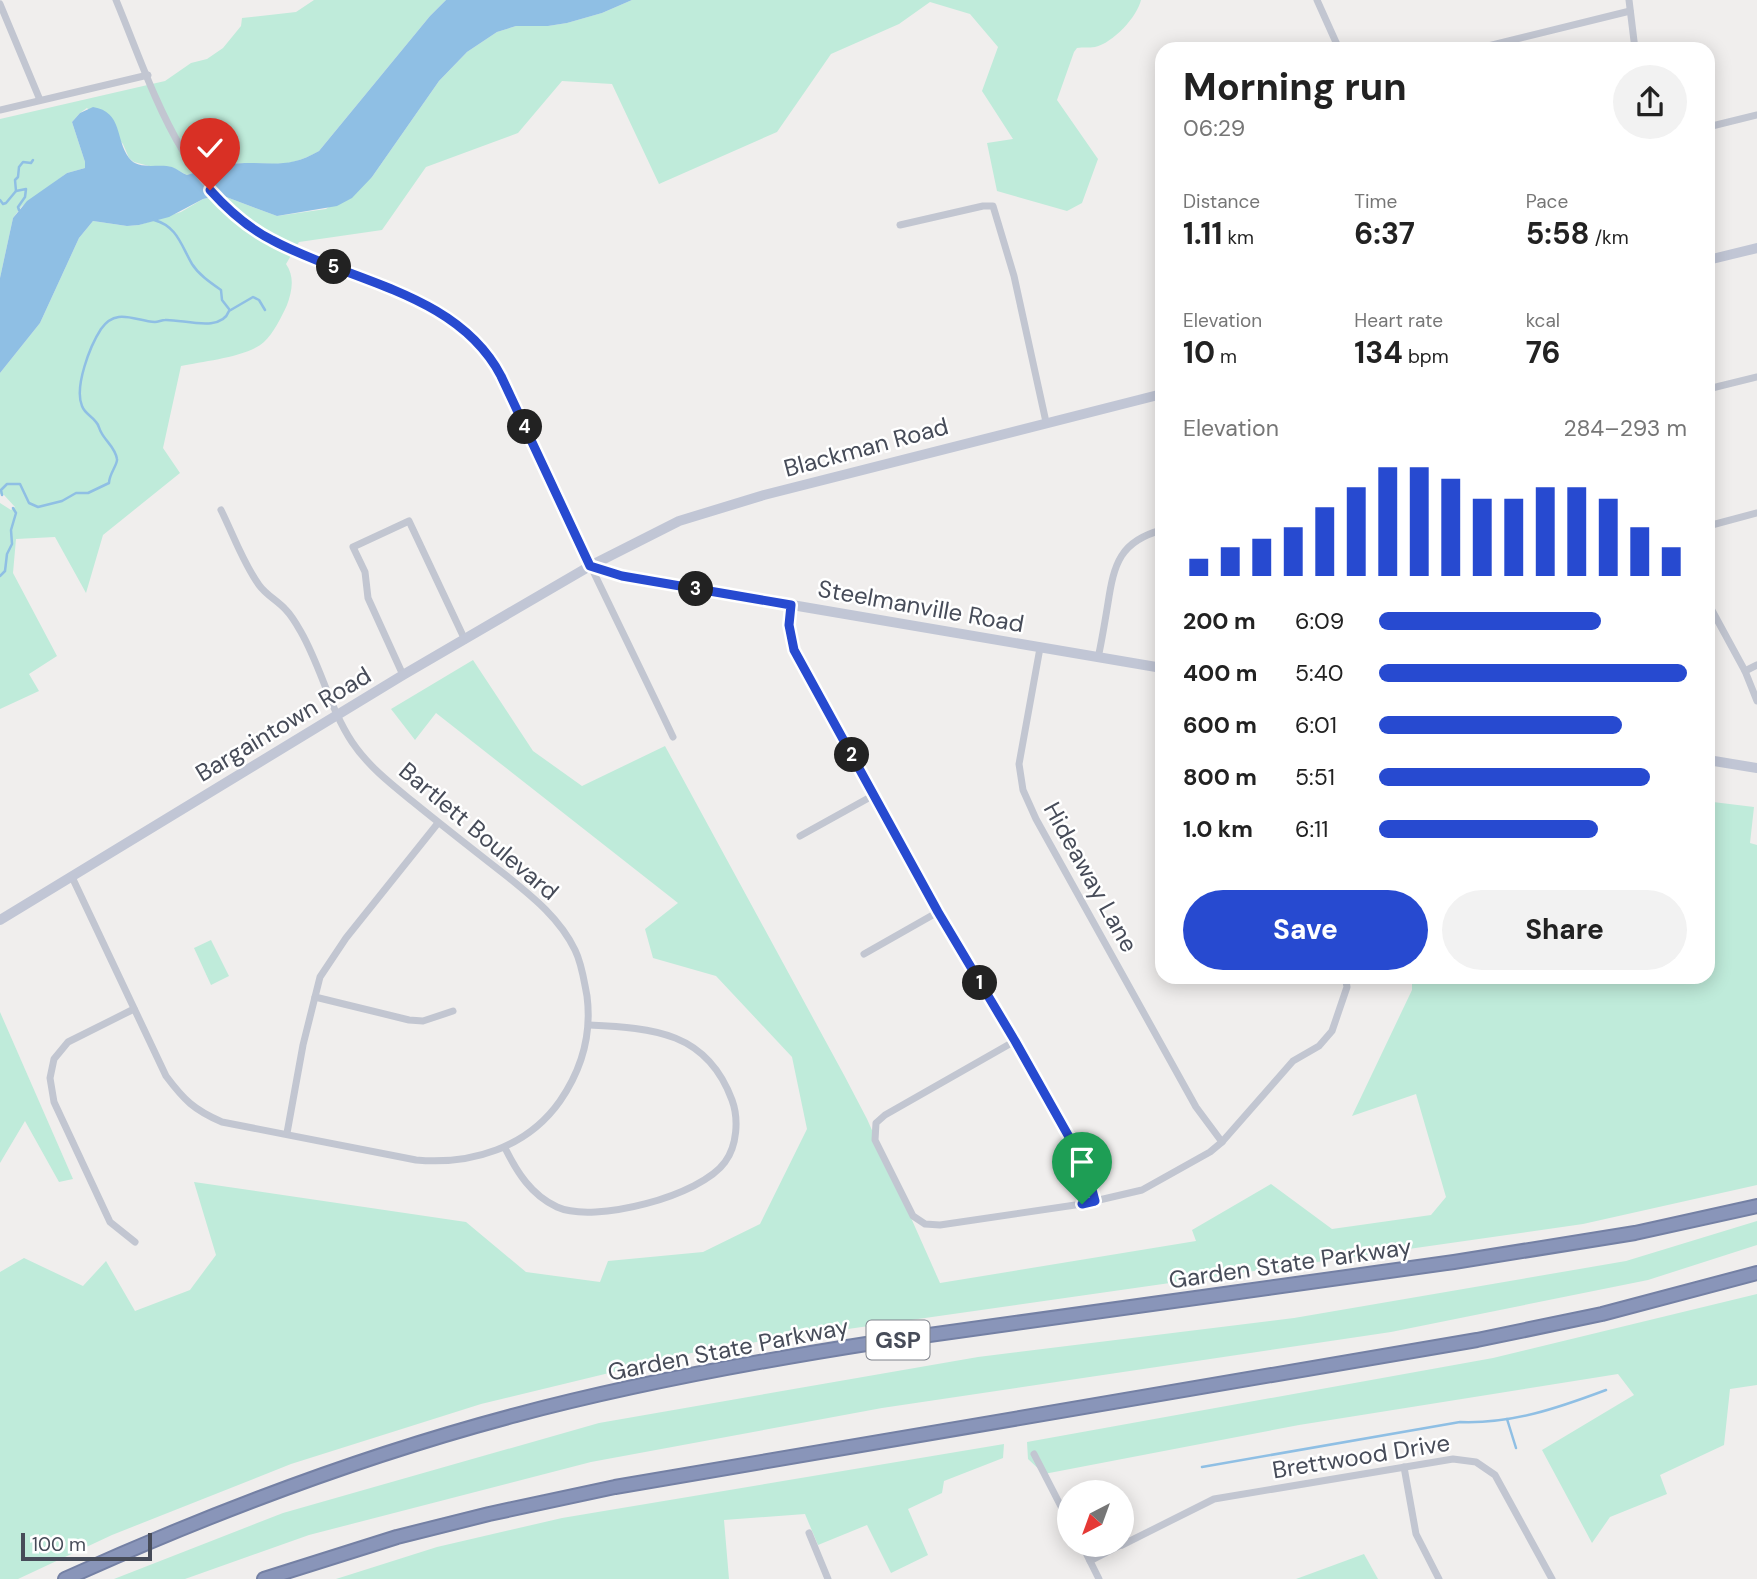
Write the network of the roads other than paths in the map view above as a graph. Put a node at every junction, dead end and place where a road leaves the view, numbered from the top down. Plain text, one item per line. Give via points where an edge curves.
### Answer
1 (116, 0) edge
2 (1317, 0) edge
3 (1629, 0) edge
4 (0, 4) edge
5 (1630, 11) junction
6 (1336, 42) edge
7 (1504, 42) edge
8 (1634, 42) edge
9 (148, 75) junction
10 (40, 100) junction
11 (0, 110) edge
12 (1757, 115) edge
13 (1715, 125) edge
14 (900, 225) dead end
15 (1757, 248) edge
16 (1715, 258) edge
17 (1757, 377) edge
18 (1715, 388) edge
19 (1155, 396) edge
20 (1046, 422) junction
21 (221, 510) dead end
22 (1757, 513) edge
23 (1715, 524) edge
24 (1155, 533) edge
25 (590, 566) junction
26 (791, 605) junction
27 (1715, 616) edge
28 (465, 640) junction
29 (1040, 648) junction
30 (1098, 658) junction
31 (1757, 665) edge
32 (1155, 667) edge
33 (1745, 671) junction
34 (403, 675) junction
35 (1757, 701) edge
36 (337, 715) junction
37 (673, 737) dead end
38 (1715, 761) edge
39 (1757, 768) edge
40 (874, 795) junction
41 (438, 823) junction
42 (800, 836) dead end
43 (72, 877) junction
44 (938, 912) junction
45 (0, 920) edge
46 (864, 954) dead end
47 (1346, 984) edge
48 (315, 997) junction
49 (134, 1009) junction
50 (453, 1011) dead end
51 (589, 1025) junction
52 (1015, 1041) junction
53 (287, 1133) junction
54 (1222, 1142) junction
55 (505, 1148) junction
56 (1095, 1201) junction
57 (1757, 1206) edge
58 (135, 1241) dead end
59 (1757, 1273) edge
60 (1034, 1454) dead end
61 (1404, 1467) junction
62 (1057, 1499) edge
63 (809, 1533) dead end
64 (1134, 1539) edge
65 (1088, 1558) edge
66 (1096, 1558) edge
67 (1090, 1561) junction
68 (65, 1579) edge
69 (264, 1579) edge
70 (828, 1579) edge
71 (1099, 1579) edge
72 (1439, 1579) edge
73 (1552, 1579) edge

1 - 9 street
2 - 6 street
3 - 5 street
4 - 10 street
5 - 7 street
5 - 8 street
9 - 10 street
9 - 25 street via 184,156 237,217 290,250 443,314 488,353
10 - 11 street
12 - 13 street
14 - 20 street via 993,206 1014,276
15 - 16 main road
17 - 18 street
19 - 20 main road, Blackman Road
20 - 25 main road, Blackman Road via 709,510
21 - 36 street, Bartlett Boulevard via 257,582 301,632
22 - 23 street
24 - 30 street via 1129,545 1116,564
25 - 26 main road, Steelmanville Road via 622,576
25 - 28 main road, Bargaintown Road
25 - 37 street
26 - 29 main road, Steelmanville Road
26 - 40 street via 794,650
27 - 33 street
28 - 34 main road, Bargaintown Road
28 - 34 street via 409,521 353,547 365,572 368,598
29 - 30 main road, Steelmanville Road
29 - 54 street, Hideaway Lane via 1019,764 1023,790 1191,1099
30 - 32 main road, Steelmanville Road
31 - 33 street
33 - 35 street
34 - 36 main road, Bargaintown Road
36 - 41 street, Bartlett Boulevard via 367,760
36 - 43 main road, Bargaintown Road
38 - 39 main road
40 - 42 street
40 - 44 street
41 - 48 street via 330,961
41 - 51 street, Bartlett Boulevard via 535,898 565,933 584,975
43 - 45 main road, Bargaintown Road
43 - 49 street, Bartlett Boulevard
44 - 46 street
44 - 52 street
47 - 54 street via 1332,1031 1319,1046 1293,1062
48 - 50 street via 410,1020 423,1021
48 - 53 street
49 - 53 street, Bartlett Boulevard via 166,1076 192,1106 222,1122
49 - 58 street via 72,1038 54,1059 50,1078 54,1102 110,1222
51 - 55 street, Bartlett Boulevard via 586,1047 567,1091 542,1121
51 - 55 street via 664,1034 705,1055 726,1085 734,1107 736,1125 726,1161 701,1182 668,1196 595,1212 573,1211 558,1208 530,1189
52 - 56 street via 1086,1167
52 - 56 street via 876,1123 875,1139 911,1212 922,1223 940,1225
53 - 55 street, Bartlett Boulevard via 439,1162 466,1160
54 - 56 street via 1142,1190
57 - 68 highway, Garden State Parkway / GSP via 1609,1237 1454,1262 879,1342 663,1380 517,1415 356,1463 241,1504
59 - 69 highway via 1602,1314 1477,1340 615,1487 397,1537
60 - 62 street
61 - 64 street, Brettwood Drive via 1214,1500
61 - 72 street via 1416,1534
61 - 73 street, Brettwood Drive via 1453,1459 1486,1467 1503,1486
63 - 70 street
65 - 67 street
66 - 67 street, Brettwood Drive
67 - 71 street

